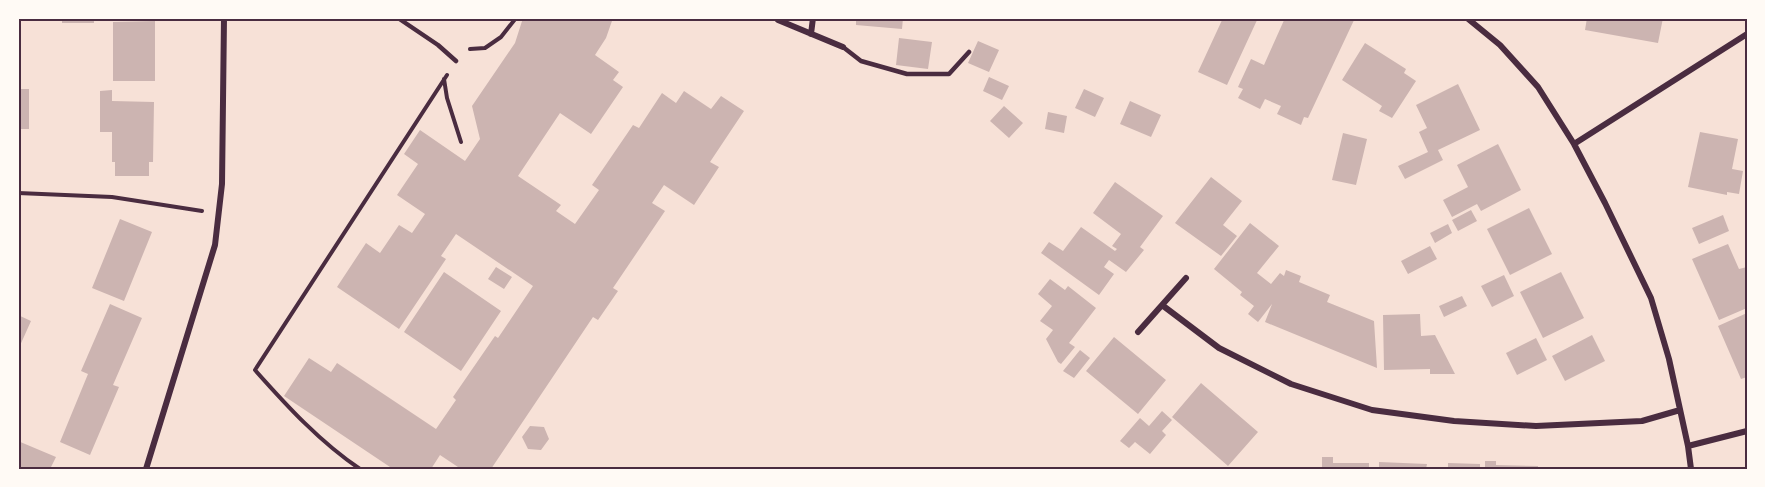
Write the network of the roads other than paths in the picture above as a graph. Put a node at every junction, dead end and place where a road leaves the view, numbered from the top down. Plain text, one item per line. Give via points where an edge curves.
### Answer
1 (224, 18) edge
2 (398, 18) edge
3 (813, 18) edge
4 (1467, 18) edge
5 (778, 20) dead end
6 (811, 34) junction
7 (1747, 34) edge
8 (843, 47) joint
9 (969, 52) dead end
10 (456, 61) road end
11 (1574, 144) junction
12 (1186, 278) dead end
13 (1162, 305) junction
14 (1138, 332) dead end
15 (1680, 410) junction
16 (1747, 431) edge
17 (1688, 446) junction
18 (146, 469) edge
19 (1691, 469) edge

1 - 18 street via 222,184 215,245
2 - 10 lane
3 - 6 street
4 - 11 street via 1500,45 1538,87
5 - 6 street
6 - 8 street
7 - 11 street
8 - 9 lane via 861,61 907,74 949,74
11 - 15 street via 1651,298
12 - 13 street
13 - 14 street
13 - 15 street via 1219,348 1291,384 1372,410 1536,426 1642,421
15 - 17 street
16 - 17 street
17 - 19 street

